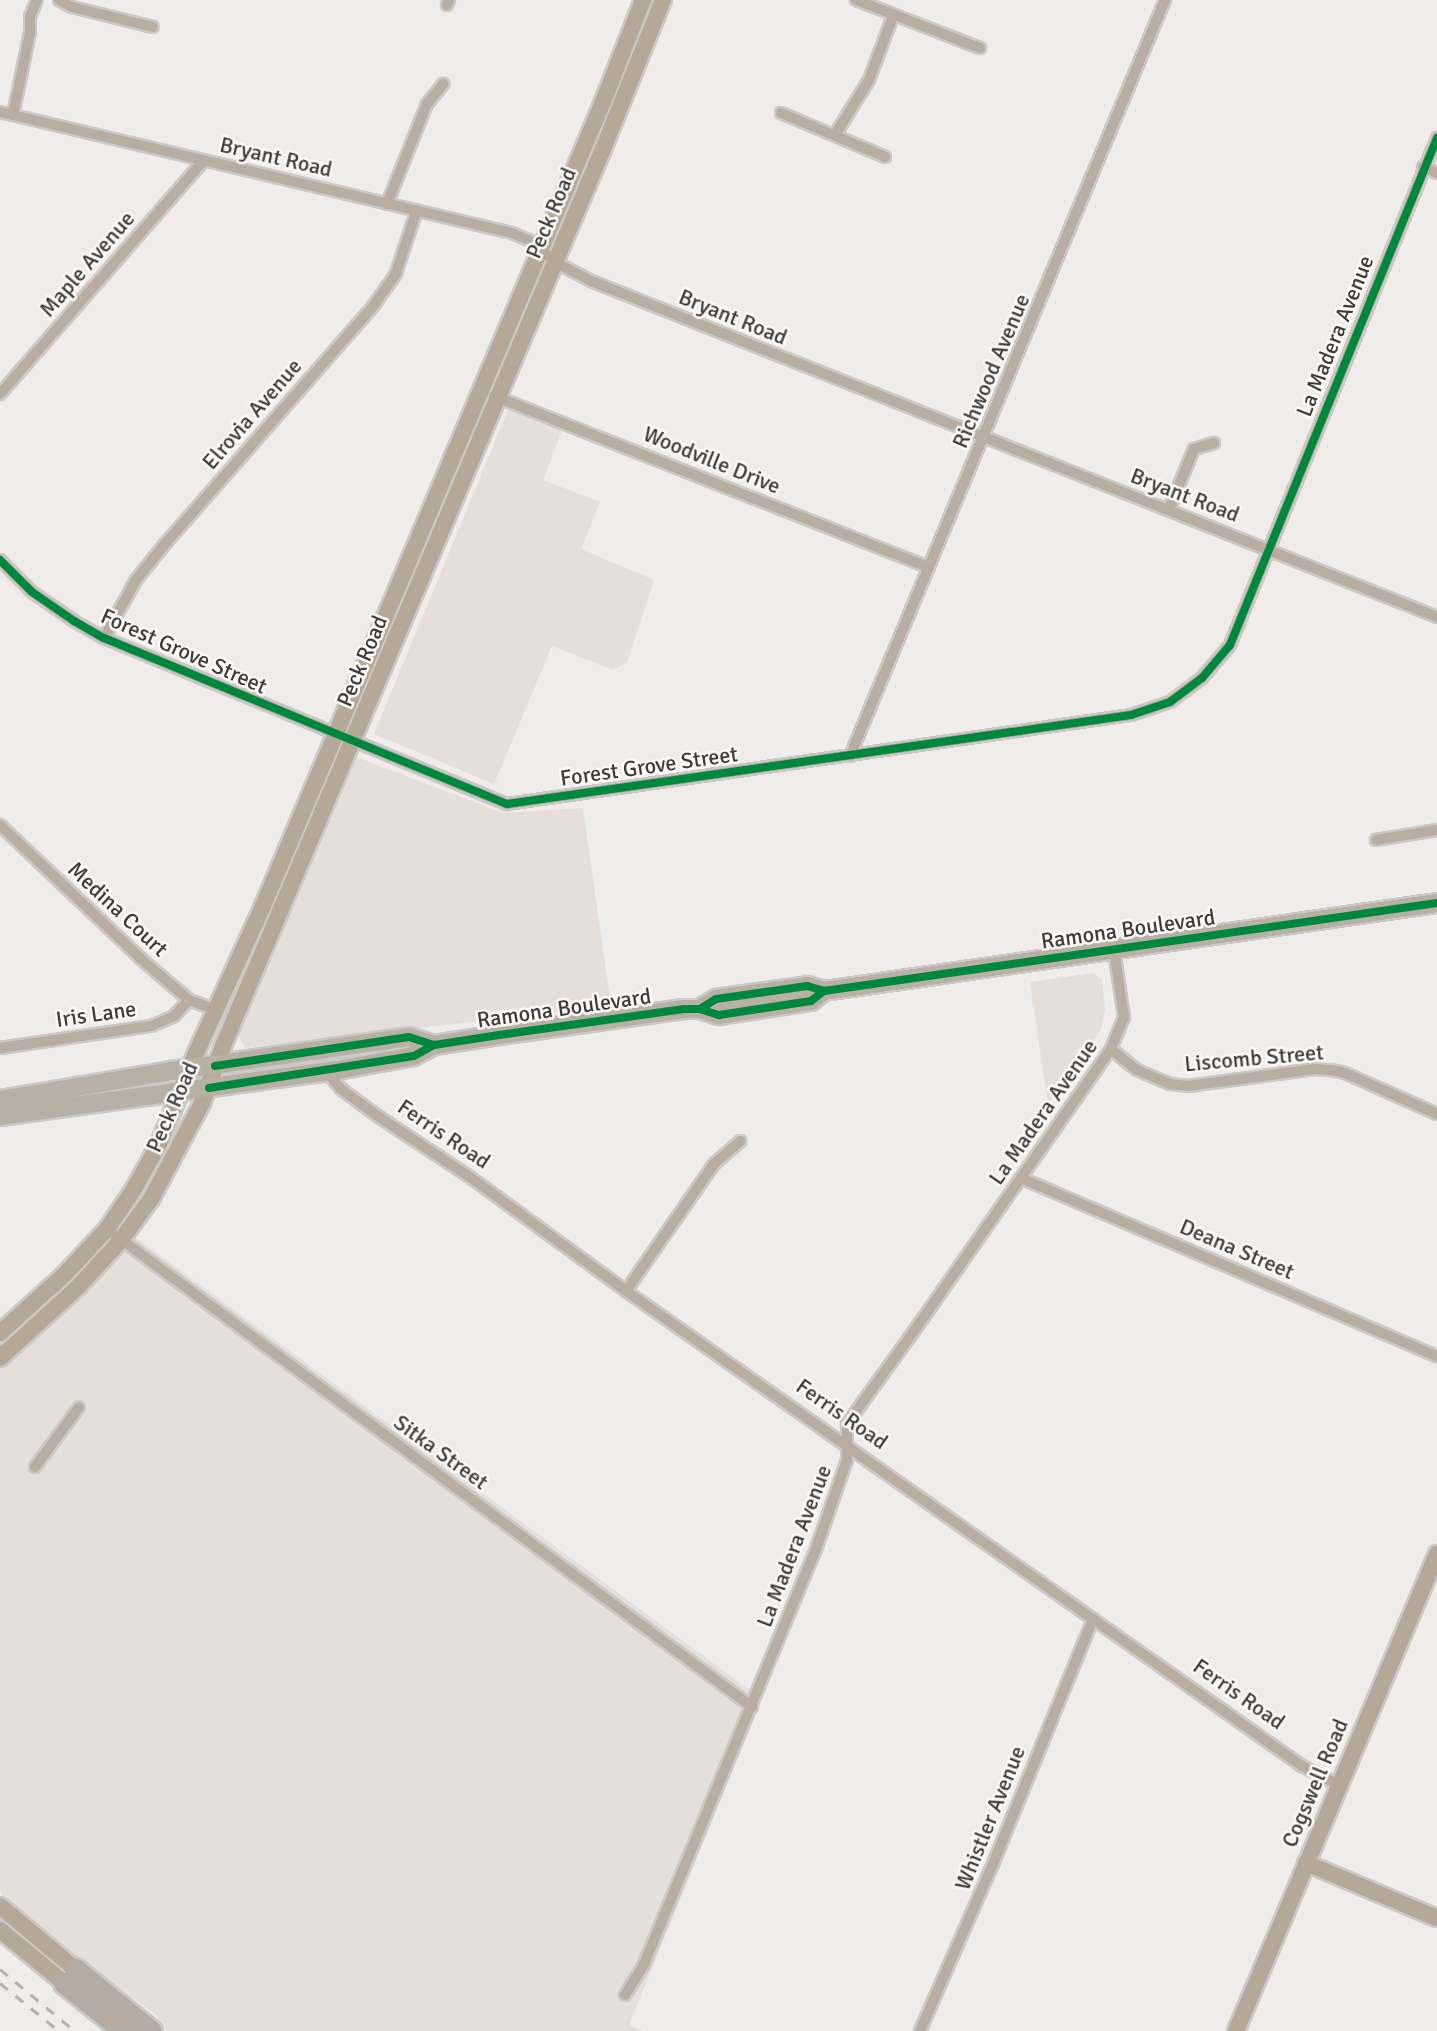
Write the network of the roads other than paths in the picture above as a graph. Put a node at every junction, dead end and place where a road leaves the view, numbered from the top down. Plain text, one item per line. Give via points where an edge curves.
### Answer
1 (37, 0) edge
2 (59, 0) edge
3 (643, 0) edge
4 (663, 0) edge
5 (856, 0) edge
6 (1166, 0) edge
7 (893, 16) junction
8 (153, 27) dead end
9 (980, 48) dead end
10 (443, 84) dead end
11 (0, 112) edge
12 (781, 113) dead end
13 (13, 115) junction
14 (836, 135) junction
15 (1437, 138) edge
16 (885, 157) dead end
17 (204, 160) junction
18 (1424, 167) junction
19 (1437, 173) edge
20 (387, 204) junction
21 (417, 210) junction
22 (541, 249) junction
23 (555, 262) junction
24 (480, 390) junction
25 (0, 394) edge
26 (497, 397) junction
27 (985, 437) junction
28 (1214, 443) dead end
29 (1169, 509) junction
30 (413, 548) junction
31 (1271, 549) junction
32 (431, 556) junction
33 (0, 560) edge
34 (928, 567) junction
35 (1437, 617) edge
36 (104, 638) junction
37 (334, 735) junction
38 (352, 742) junction
39 (850, 756) junction
40 (0, 825) edge
41 (1437, 830) edge
42 (1376, 840) dead end
43 (1437, 903) edge
44 (263, 906) junction
45 (280, 914) junction
46 (1114, 950) junction
47 (189, 1000) junction
48 (217, 1010) junction
49 (434, 1045) junction
50 (0, 1048) edge
51 (1111, 1049) junction
52 (215, 1066) junction
53 (189, 1070) junction
54 (326, 1071) junction
55 (209, 1088) junction
56 (180, 1092) junction
57 (0, 1100) edge
58 (1437, 1114) edge
59 (0, 1116) edge
60 (740, 1141) dead end
61 (1021, 1178) junction
62 (107, 1229) junction
63 (121, 1240) junction
64 (626, 1291) junction
65 (0, 1333) edge
66 (1437, 1356) edge
67 (0, 1358) edge
68 (79, 1407) dead end
69 (845, 1444) junction
70 (34, 1467) dead end
71 (1437, 1554) edge
72 (1094, 1618) junction
73 (752, 1707) junction
74 (1339, 1785) junction
75 (1306, 1863) junction
76 (0, 1906) edge
77 (1437, 1918) edge
78 (0, 1930) edge
79 (69, 1976) junction
80 (625, 1995) dead end
81 (124, 2031) edge
82 (151, 2031) edge
83 (920, 2031) edge
84 (1236, 2031) edge

1 - 13 street via 30,17
2 - 8 street via 72,7
3 - 22 main road, Peck Road
4 - 23 main road, Peck Road
5 - 7 street
6 - 27 street, Richwood Avenue
7 - 9 street
7 - 14 street via 869,80
10 - 20 street via 428,104
11 - 13 street, Bryant Road
12 - 14 street
13 - 17 street, Bryant Road
14 - 16 street
15 - 18 street, La Madera Avenue
17 - 20 street, Bryant Road
17 - 25 street, Maple Avenue
18 - 19 street
18 - 31 street, La Madera Avenue
20 - 21 street, Bryant Road
21 - 22 street, Bryant Road via 512,233
21 - 36 street, Elrovia Avenue via 396,273 374,305 165,544 136,580
22 - 23 street, Bryant Road
22 - 24 main road, Peck Road
23 - 26 main road, Peck Road
23 - 27 street, Bryant Road via 591,281
24 - 26 street, Woodville Drive
24 - 30 main road, Peck Road
26 - 32 main road, Peck Road
26 - 34 street, Woodville Drive
27 - 29 street, Bryant Road
27 - 34 street, Richwood Avenue
28 - 29 street via 1194,449
29 - 31 street, Bryant Road
30 - 32 main road
30 - 37 main road, Peck Road
31 - 35 street, Bryant Road
31 - 39 street, Forest Grove Street via 1230,645 1202,678 1170,702 1131,715
32 - 38 main road, Peck Road
33 - 36 street, Forest Grove Street via 32,591
34 - 39 street, Richwood Avenue
36 - 37 street, Forest Grove Street
37 - 38 street, Forest Grove Street
37 - 44 main road, Peck Road
38 - 39 street, Forest Grove Street via 507,804
38 - 45 main road, Peck Road
40 - 47 street, Medina Court
41 - 42 street
43 - 46 main road, Ramona Boulevard
44 - 45 main road
44 - 48 main road, Peck Road
45 - 52 main road, Peck Road
46 - 49 main road, Ramona Boulevard via 824,991 807,986 716,999 700,1009
46 - 51 street, La Madera Avenue via 1124,1017
47 - 48 street, Medina Court
47 - 50 street, Iris Lane via 174,1016 151,1026
48 - 53 main road, Peck Road
49 - 52 main road, Ramona Boulevard via 409,1037
49 - 54 main road, Ramona Boulevard via 414,1056
51 - 58 street, Liscomb Street via 1137,1070 1170,1084 1188,1086 1331,1070
51 - 61 street, La Madera Avenue
52 - 53 main road, Ramona Boulevard
52 - 55 main road, Peck Road
53 - 56 main road, Peck Road
53 - 57 main road, Ramona Boulevard
54 - 55 main road, Ramona Boulevard
54 - 64 street, Ferris Road via 341,1089
55 - 56 main road, Ramona Boulevard
55 - 63 main road, Peck Road via 178,1153
56 - 59 main road, Ramona Boulevard
56 - 62 main road, Peck Road via 159,1144
60 - 64 street via 714,1164
61 - 66 street, Deana Street
61 - 69 street, La Madera Avenue via 847,1424
62 - 63 street, Sitka Street
62 - 65 main road, Peck Road
63 - 67 main road, Peck Road via 78,1287
63 - 73 street, Sitka Street
64 - 69 street, Ferris Road
68 - 70 street
69 - 72 street, Ferris Road
69 - 73 street, La Madera Avenue via 847,1460 816,1549
71 - 74 main road, Cogswell Road
72 - 74 street, Ferris Road via 1302,1766
72 - 83 street, Whistler Avenue
73 - 80 street, La Madera Avenue via 644,1964
74 - 75 main road, Cogswell Road
75 - 77 main road
75 - 84 main road, Cogswell Road
76 - 79 main road
78 - 79 main road
79 - 81 highway
79 - 82 highway

